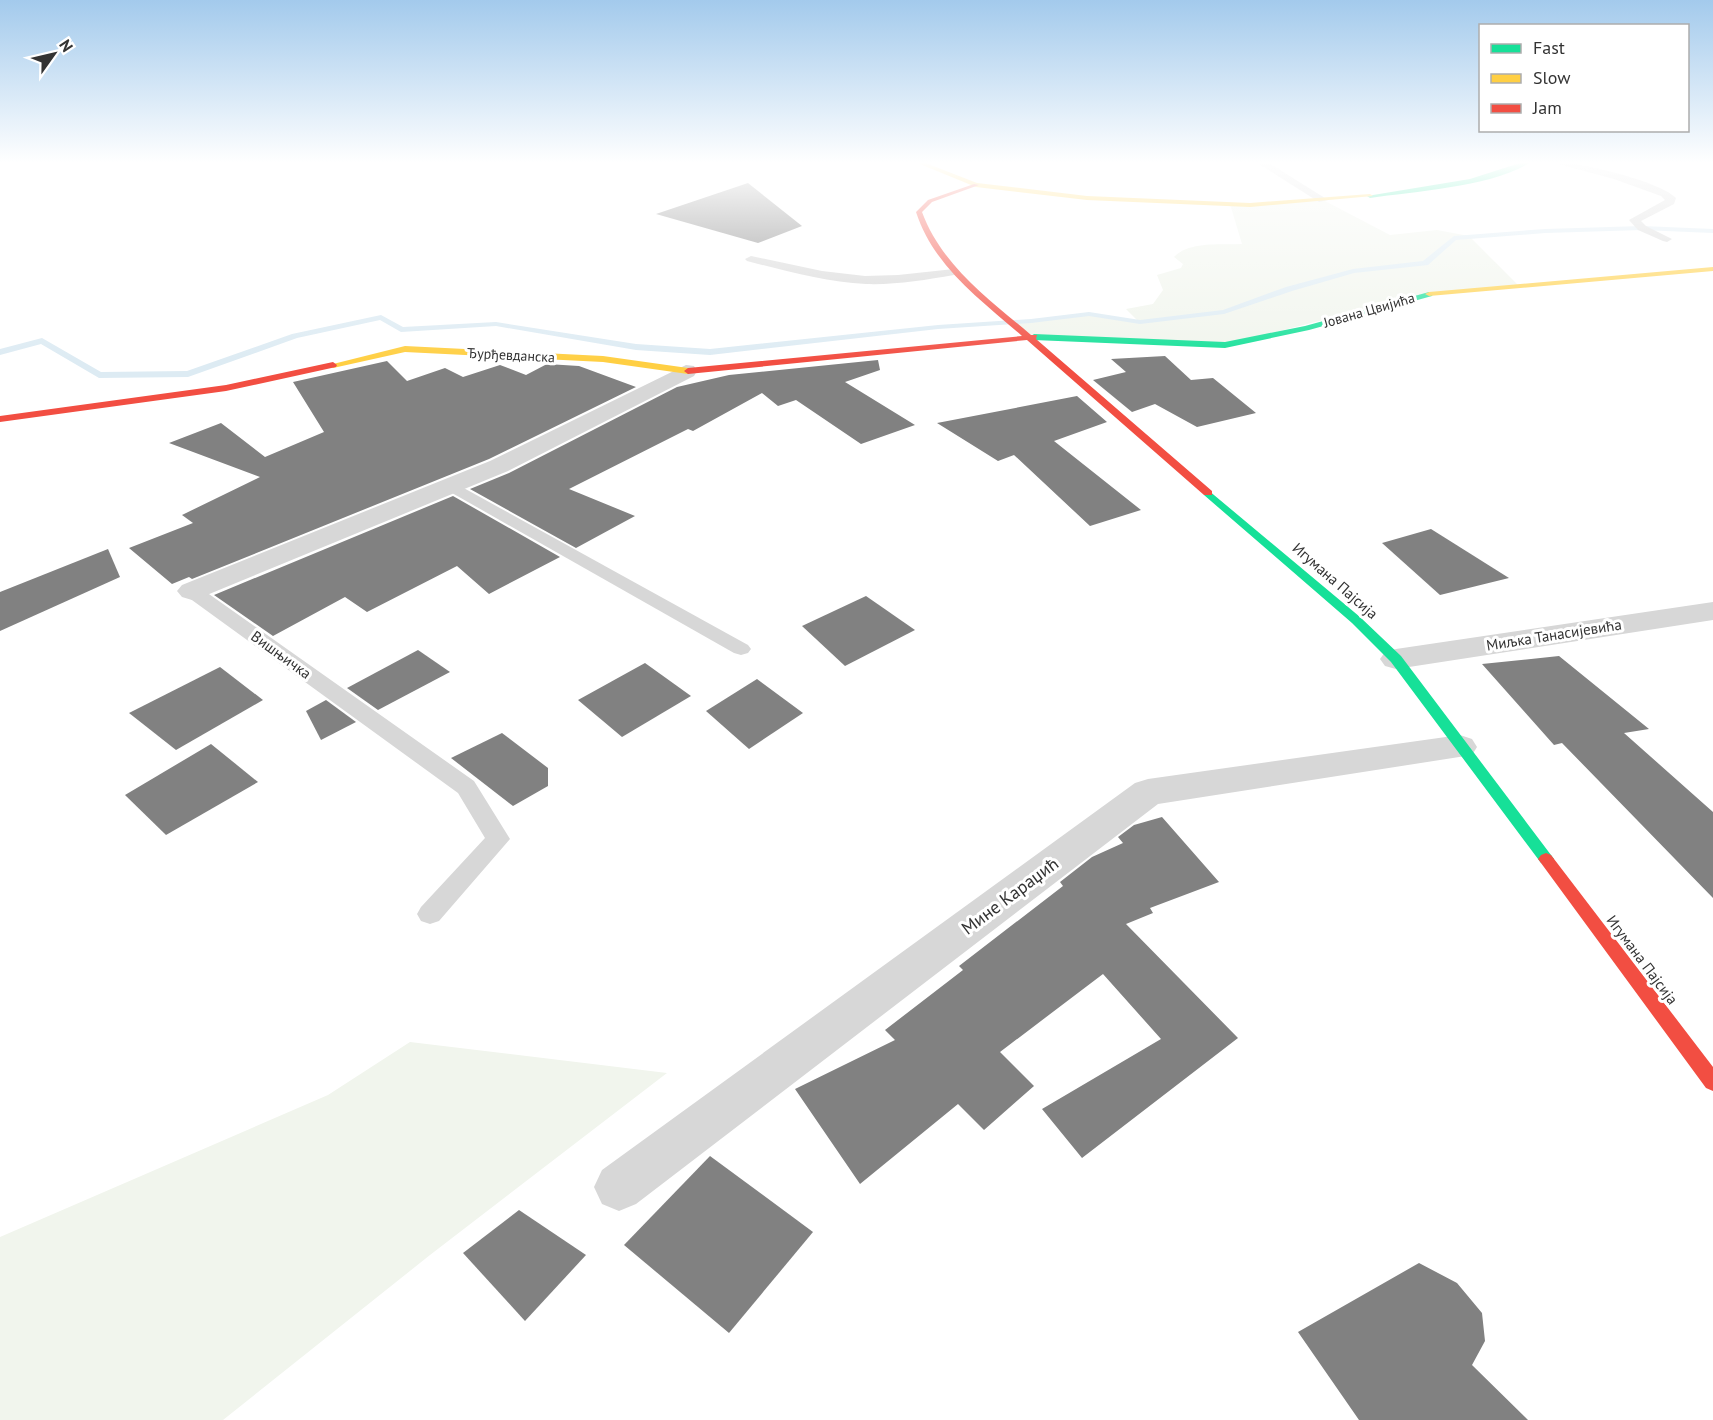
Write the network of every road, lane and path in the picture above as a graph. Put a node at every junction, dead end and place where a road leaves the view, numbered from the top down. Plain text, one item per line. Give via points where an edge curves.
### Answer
1 (925, 228) edge
2 (1643, 228) edge
3 (1667, 239) dead end
4 (751, 259) dead end
5 (1713, 269) edge
6 (954, 272) junction
7 (1026, 337) junction
8 (686, 371) junction
9 (0, 419) edge
10 (451, 486) junction
11 (192, 591) joint
12 (1713, 611) edge
13 (741, 649) dead end
14 (1396, 659) junction
15 (1460, 747) junction
16 (430, 914) dead end
17 (1713, 1082) edge
18 (619, 1187) dead end

1 - 6 street, Игумана Пајсија
2 - 3 lane
4 - 6 lane via 823,276 866,280
5 - 7 street, Јована Цвијића via 1425,294 1306,328 1225,345
6 - 7 street, Игумана Пајсија
7 - 8 street, Ђурђевданска
7 - 14 street, Игумана Пајсија via 1356,620
8 - 9 street, Ђурђевданска via 603,359 405,349 226,388
8 - 10 street, Вишњичка via 499,466
10 - 11 street, Вишњичка
10 - 13 lane
11 - 16 lane, Вишњичка via 466,787 498,839
12 - 14 street, Миљка Танасијевића
14 - 15 street, Игумана Пајсија
15 - 17 street, Игумана Пајсија
15 - 18 street, Мине Караџић via 1148,792

